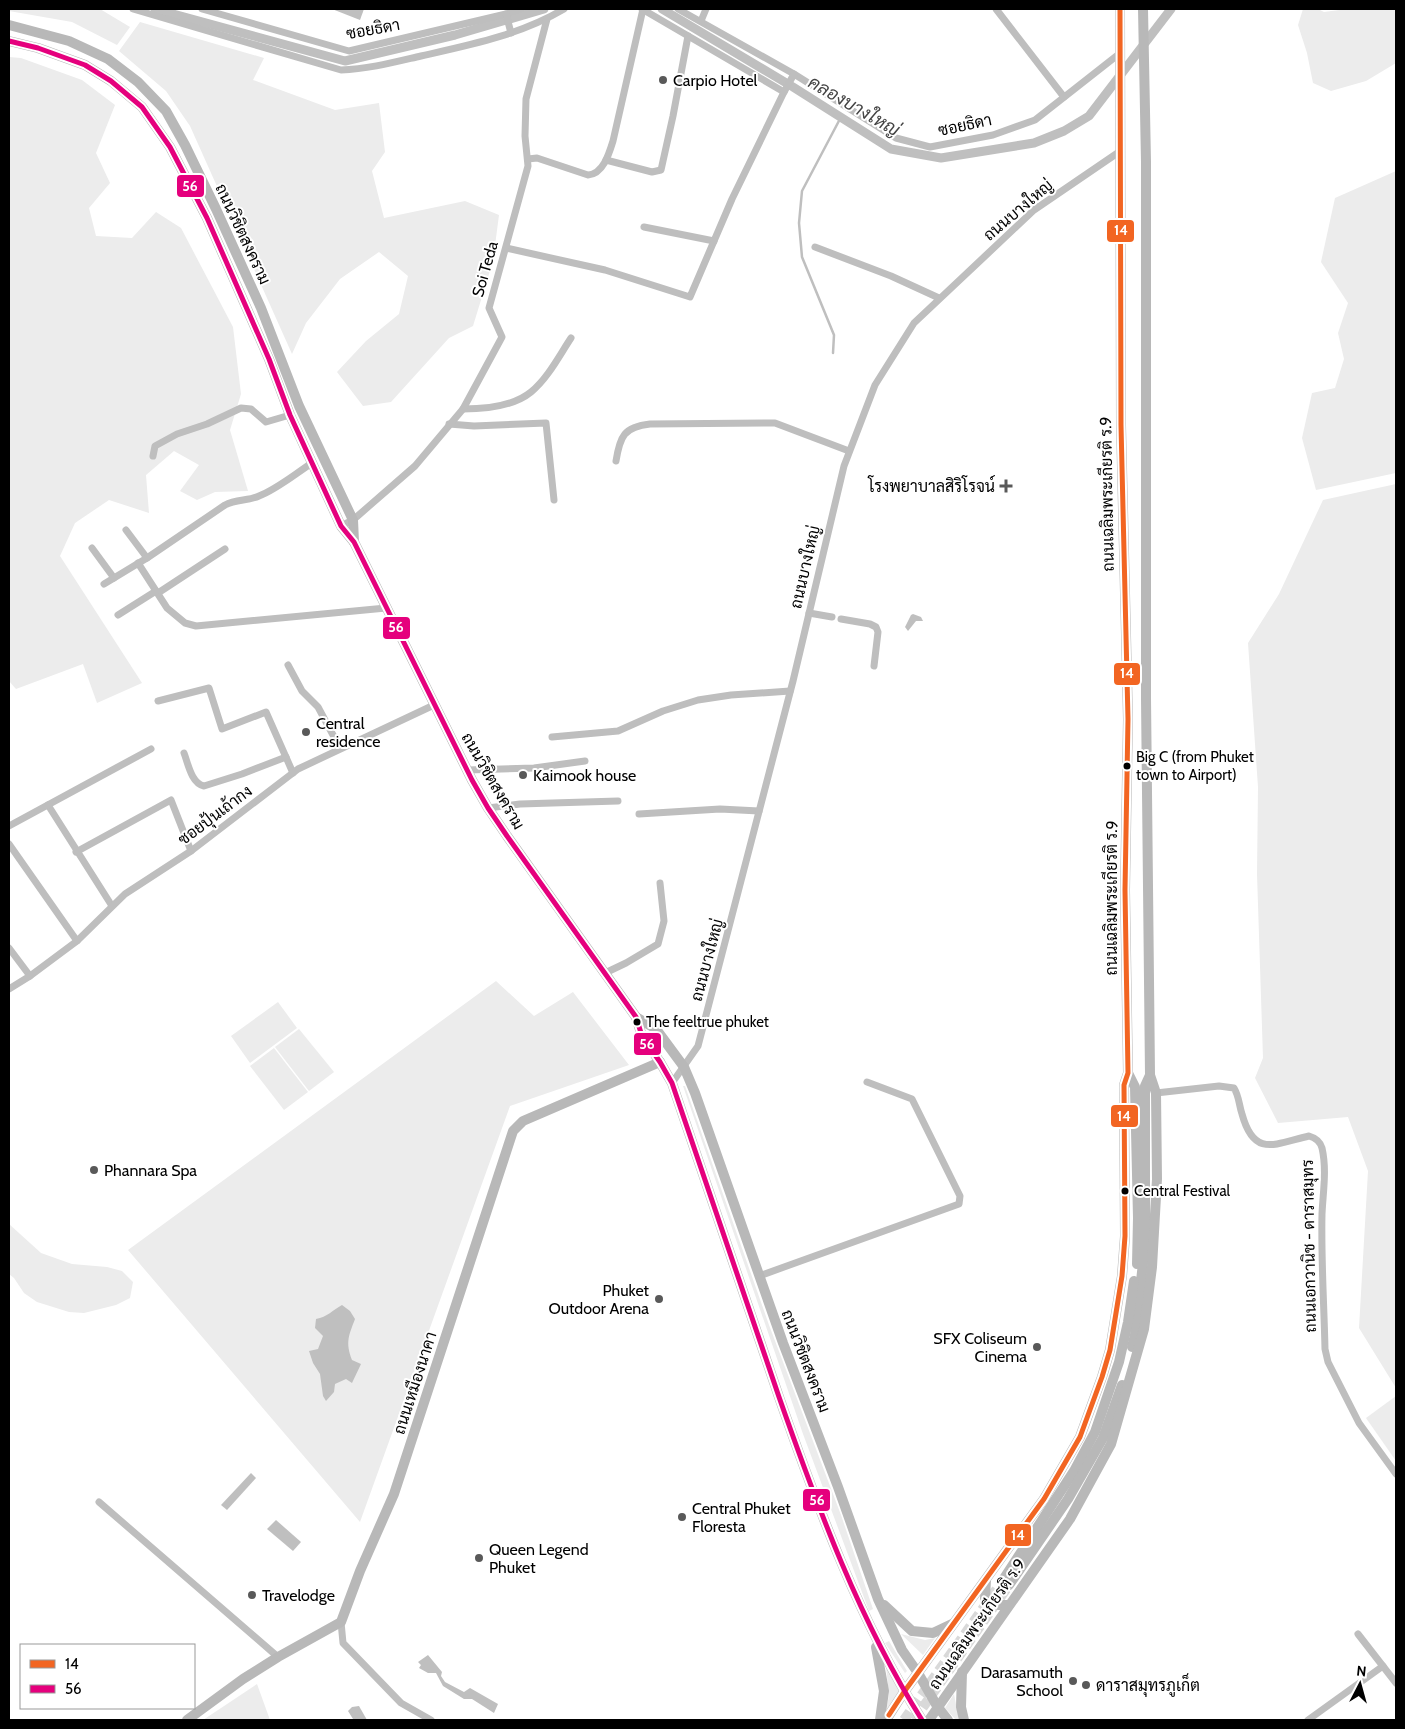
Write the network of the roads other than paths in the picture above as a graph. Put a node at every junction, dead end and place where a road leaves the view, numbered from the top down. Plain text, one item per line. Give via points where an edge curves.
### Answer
1 (133, 9) edge
2 (202, 9) edge
3 (521, 9) edge
4 (564, 9) edge
5 (643, 9) edge
6 (678, 9) edge
7 (706, 9) edge
8 (996, 9) edge
9 (1120, 9) edge
10 (1143, 9) edge
11 (506, 14) junction
12 (546, 19) junction
13 (701, 21) junction
14 (9, 25) edge
15 (511, 33) junction
16 (688, 36) junction
17 (9, 41) edge
18 (1119, 54) junction
19 (794, 74) junction
20 (784, 92) junction
21 (1064, 97) junction
22 (1119, 152) junction
23 (528, 159) junction
24 (606, 160) junction
25 (644, 227) dead end
26 (714, 241) junction
27 (815, 247) dead end
28 (506, 248) junction
29 (940, 298) junction
30 (571, 338) dead end
31 (463, 409) junction
32 (290, 416) junction
33 (449, 424) junction
34 (849, 451) junction
35 (153, 456) dead end
36 (616, 461) dead end
37 (312, 463) junction
38 (554, 500) dead end
39 (353, 520) junction
40 (341, 526) junction
41 (126, 530) dead end
42 (354, 542) junction
43 (92, 548) dead end
44 (225, 549) dead end
45 (147, 558) junction
46 (138, 564) junction
47 (114, 578) junction
48 (104, 584) dead end
49 (157, 592) junction
50 (386, 608) junction
51 (809, 613) junction
52 (118, 615) dead end
53 (832, 617) dead end
54 (841, 619) dead end
55 (288, 666) dead end
56 (874, 666) dead end
57 (790, 691) junction
58 (158, 701) dead end
59 (434, 705) junction
60 (552, 736) dead end
61 (340, 748) junction
62 (150, 749) dead end
63 (184, 753) dead end
64 (286, 757) junction
65 (586, 761) dead end
66 (467, 770) junction
67 (293, 773) junction
68 (618, 801) dead end
69 (48, 805) junction
70 (488, 808) junction
71 (759, 811) junction
72 (640, 814) dead end
73 (9, 826) edge
74 (9, 844) edge
75 (191, 851) junction
76 (76, 852) junction
77 (660, 883) dead end
78 (112, 906) junction
79 (76, 941) junction
80 (9, 948) edge
81 (605, 973) junction
82 (30, 976) junction
83 (9, 989) edge
84 (636, 1017) junction
85 (660, 1062) junction
86 (684, 1067) junction
87 (1128, 1073) junction
88 (1150, 1075) junction
89 (867, 1082) dead end
90 (672, 1083) junction
91 (1156, 1093) junction
92 (759, 1276) junction
93 (1396, 1474) edge
94 (98, 1502) dead end
95 (986, 1580) junction
96 (878, 1599) junction
97 (972, 1600) junction
98 (1009, 1605) junction
99 (887, 1618) junction
100 (341, 1622) junction
101 (871, 1629) junction
102 (1358, 1634) dead end
103 (278, 1657) junction
104 (1383, 1666) junction
105 (962, 1672) junction
106 (918, 1673) junction
107 (1396, 1683) edge
108 (904, 1692) junction
109 (937, 1706) junction
110 (187, 1720) edge
111 (431, 1720) edge
112 (880, 1720) edge
113 (886, 1720) edge
114 (922, 1720) edge
115 (928, 1720) edge
116 (948, 1720) edge
117 (964, 1720) edge
118 (1308, 1720) edge

1 - 15 street via 341,70 363,69
2 - 11 street, ซอยธิดา via 349,51
3 - 11 street, ซอยธิดา
4 - 12 street
5 - 16 street
5 - 24 street
6 - 13 street, ซอยธิดา
7 - 13 street
8 - 21 street
9 - 18 main road, ถนนเฉลิมพระเกียรติ ร.9
10 - 88 main road, ถนนเฉลิมพระเกียรติ ร.9
11 - 15 street
12 - 15 street
12 - 23 street, Soi Teda via 526,99
13 - 19 street, ซอยธิดา
14 - 39 main road, ถนนวิชิตสงคราม via 69,42 108,58 138,82 166,111 216,209 261,308 299,406
16 - 20 street
16 - 24 street via 661,170 652,172
17 - 32 main road, ถนนวิชิตสงคราม via 85,65 111,81 142,107 170,147 207,218 270,359
18 - 21 street, ซอยธิดา
18 - 22 main road, ถนนเฉลิมพระเกียรติ ร.9
19 - 20 street
19 - 21 street, ซอยธิดา via 896,138 930,147 993,135 1036,120
20 - 26 street
22 - 29 street, ถนนบางใหญ่ via 1034,210
22 - 87 main road, ถนนเฉลิมพระเกียรติ ร.9 via 1128,719 1125,890
23 - 24 street via 537,158 591,175 599,171
23 - 28 street, Soi Teda
25 - 26 street
26 - 28 street via 690,297 604,270
27 - 29 street
28 - 31 street, Soi Teda via 488,308 502,337
29 - 34 street, ถนนบางใหญ่ via 914,323 875,385
30 - 31 street via 542,381 526,395 503,404
31 - 33 street, Soi Teda
32 - 35 street via 266,422 251,409 241,408 168,438 155,446
32 - 37 main road, ถนนวิชิตสงคราม
33 - 38 street via 546,423
33 - 39 street, Soi Teda via 415,466
34 - 36 street via 775,423 650,424 636,426 626,432 620,441
34 - 51 street, ถนนบางใหญ่
37 - 40 main road, ถนนวิชิตสงคราม
37 - 45 street via 265,493 225,505
39 - 40 street, Soi Teda
39 - 42 main road, ถนนวิชิตสงคราม
40 - 42 main road, ถนนวิชิตสงคราม
41 - 45 street
42 - 50 main road, ถนนวิชิตสงคราม
43 - 47 street
44 - 49 street
45 - 46 street
46 - 47 street
46 - 49 street
47 - 48 street
49 - 50 street via 167,608 185,623 196,626
49 - 52 street
50 - 59 main road, ถนนวิชิตสงคราม
51 - 53 street
51 - 57 street, ถนนบางใหญ่
54 - 56 street via 876,627
55 - 61 street via 302,691 318,708
57 - 60 street via 731,694 698,700 618,731
57 - 71 street, ถนนบางใหญ่
58 - 64 street via 209,688 222,729 266,712
59 - 61 street, ซอยปุ้นเถ้ากง
59 - 66 main road, ถนนวิชิตสงคราม
61 - 67 street, ซอยปุ้นเถ้ากง
62 - 69 street
63 - 64 street via 194,779 204,786
64 - 67 street
65 - 66 street via 534,768
66 - 70 main road, ถนนวิชิตสงคราม
67 - 75 street, ซอยปุ้นเถ้ากง
68 - 70 street
69 - 73 street
69 - 76 street
70 - 81 main road, ถนนวิชิตสงคราม
71 - 72 street via 720,809
71 - 86 street, ถนนบางใหญ่ via 698,1046
74 - 79 street
75 - 76 street via 171,800
75 - 78 street, ซอยปุ้นเถ้ากง
76 - 78 street
77 - 81 street via 664,921 658,944
78 - 79 street, ซอยปุ้นเถ้ากง
79 - 82 street, ซอยปุ้นเถ้ากง
80 - 82 street
81 - 84 main road, ถนนวิชิตสงคราม
82 - 83 street, ซอยปุ้นเถ้ากง
84 - 85 main road, ถนนวิชิตสงคราม via 642,1036
84 - 86 main road, ถนนวิชิตสงคราม via 656,1029
85 - 90 main road, ถนนวิชิตสงคราม
85 - 100 main road, ถนนเหมืองนาคา via 523,1121 514,1131 394,1494
86 - 90 street, ถนนบางใหญ่
86 - 92 main road, ถนนวิชิตสงคราม
87 - 88 main road via 1135,1087 1137,1267 1119,1362 1094,1432 1074,1472 1006,1583 1068,1499 1103,1438 1124,1378 1135,1335 1145,1245 1145,1086
87 - 95 main road, ถนนเฉลิมพระเกียรติ ร.9 via 1124,1085 1125,1236 1110,1350 1080,1437 1044,1499
88 - 91 main road, ถนนเฉลิมพระเกียรติ ร.9
89 - 92 street via 912,1099 960,1196 959,1204
90 - 101 main road, ถนนวิชิตสงคราม via 811,1486
91 - 93 street, ถนนเอกวานิช - ดาราสมุทร via 1219,1086 1234,1088 1244,1122 1259,1142 1271,1145 1309,1136 1319,1141 1323,1163 1325,1349 1328,1362 1359,1423
91 - 98 main road, ถนนเฉลิมพระเกียรติ ร.9 via 1157,1179 1152,1267 1144,1329 1112,1444 1070,1518
92 - 96 main road, ถนนวิชิตสงคราม
94 - 103 street
95 - 97 main road, ถนนเฉลิมพระเกียรติ ร.9
95 - 98 main road via 985,1598 999,1606
96 - 97 main road via 912,1631 922,1633 933,1633 950,1626
96 - 99 main road, ถนนวิชิตสงคราม
97 - 106 main road, ถนนเฉลิมพระเกียรติ ร.9
98 - 105 main road, ถนนเฉลิมพระเกียรติ ร.9
99 - 101 main road
99 - 106 main road, ถนนวิชิตสงคราม via 902,1650
100 - 103 main road
100 - 111 street via 343,1644 401,1703
101 - 108 main road, ถนนวิชิตสงคราม
101 - 112 main road via 884,1691
102 - 104 street
103 - 110 main road
104 - 107 street
104 - 118 street
105 - 109 main road, ถนนเฉลิมพระเกียรติ ร.9
105 - 117 main road
106 - 108 main road, ถนนเฉลิมพระเกียรติ ร.9
106 - 109 main road, ถนนวิชิตสงคราม
108 - 113 main road, ถนนเฉลิมพระเกียรติ ร.9
108 - 114 main road, ถนนวิชิตสงคราม
109 - 115 main road, ถนนเฉลิมพระเกียรติ ร.9
109 - 116 main road, ถนนวิชิตสงคราม

